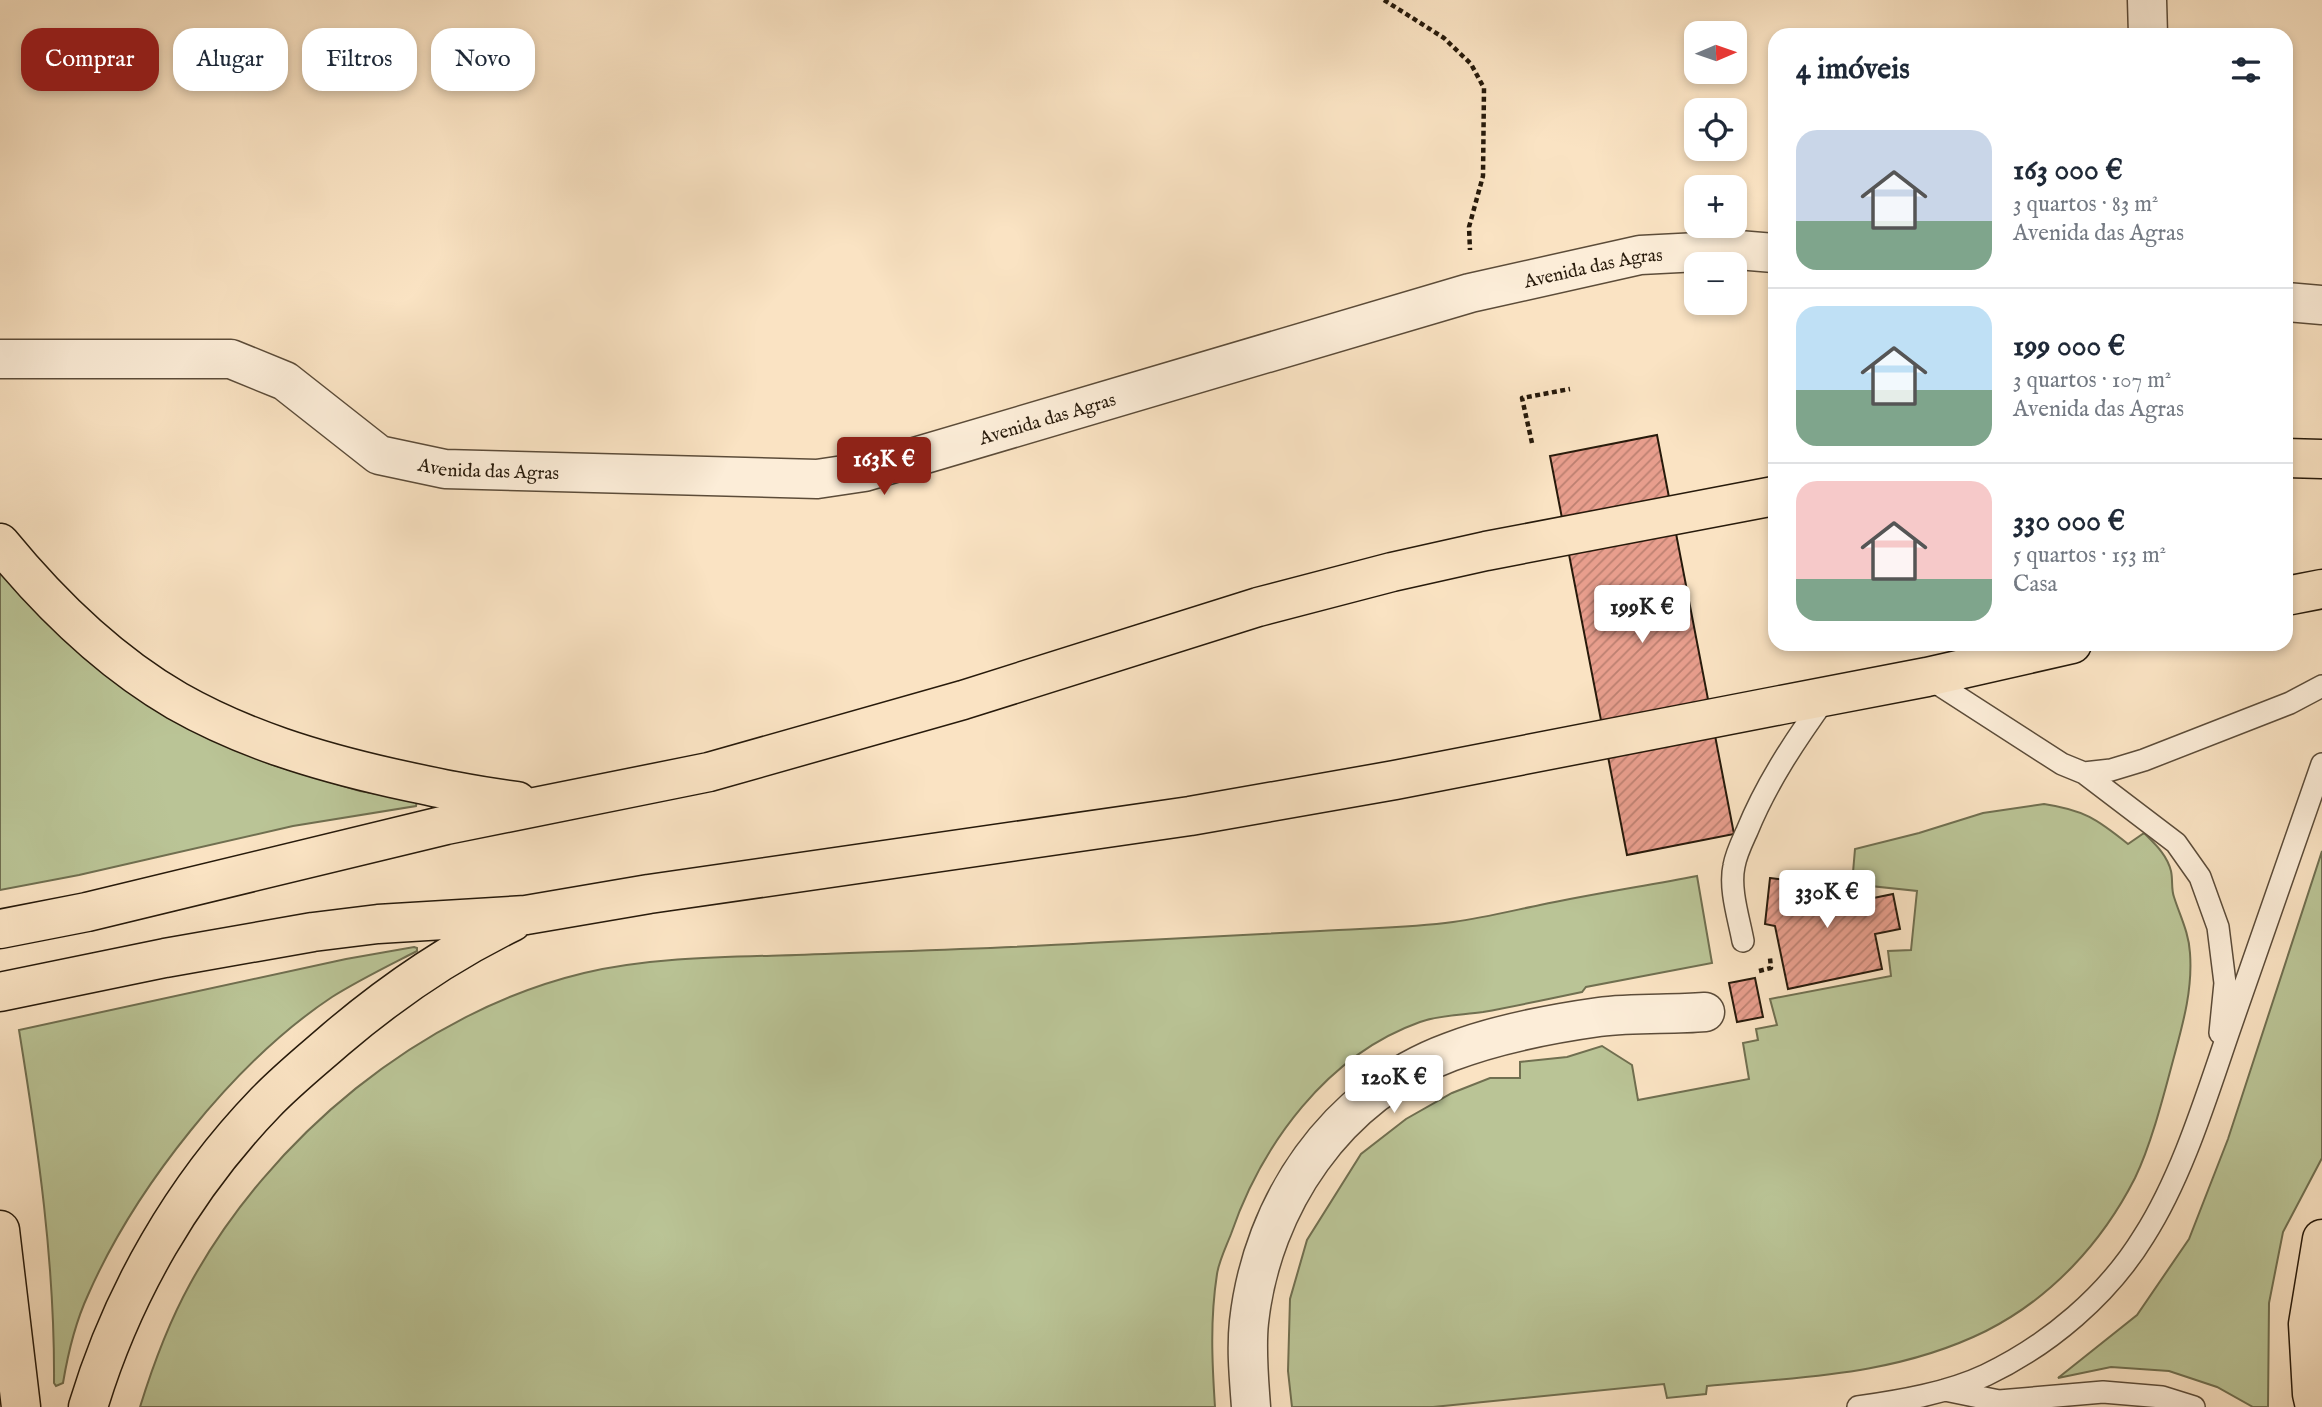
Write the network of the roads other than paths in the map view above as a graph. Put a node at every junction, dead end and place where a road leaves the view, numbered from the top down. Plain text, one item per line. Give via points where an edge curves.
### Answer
1 (2147, 0) edge
2 (2148, 28) edge
3 (1768, 252) edge
4 (2293, 303) edge
5 (2322, 305) edge
6 (0, 359) edge
7 (2293, 458) edge
8 (2322, 459) edge
9 (1768, 497) edge
10 (0, 543) edge
11 (2322, 589) edge
12 (2293, 595) edge
13 (2041, 651) edge
14 (1927, 677) junction
15 (2322, 686) edge
16 (1827, 696) junction
17 (2322, 764) edge
18 (2084, 773) junction
19 (547, 804) junction
20 (526, 915) junction
21 (0, 929) edge
22 (1743, 941) dead end
23 (0, 992) edge
24 (1705, 1012) dead end
25 (2218, 1065) junction
26 (0, 1230) edge
27 (2322, 1238) edge
28 (1943, 1389) junction
29 (21, 1407) edge
30 (88, 1407) edge
31 (1251, 1407) edge
32 (1858, 1407) edge
33 (2194, 1407) edge
34 (2315, 1407) edge

1 - 2 street
3 - 6 street, Avenida das Agras via 1640,255 1470,293 864,471 817,479 444,469 379,455 285,381 231,359
4 - 5 street
7 - 8 highway
9 - 19 highway via 1392,572 1258,607 963,700 746,762
10 - 19 highway via 54,606 88,636 148,682 217,722 286,750 358,770 470,794
11 - 12 highway
13 - 14 highway
14 - 16 highway
14 - 18 lane via 2062,764
15 - 18 lane via 2144,760
16 - 20 highway via 1190,816
16 - 22 lane via 1776,773 1736,859 1734,886
17 - 25 lane
18 - 25 lane via 2176,843 2200,877 2218,927 2225,983
19 - 21 highway
20 - 23 highway via 313,932
20 - 30 highway via 447,957 378,1004 294,1074 239,1131 159,1243 117,1330
24 - 31 street via 1601,1016 1492,1038 1412,1069 1351,1112 1295,1182 1272,1226 1258,1267 1248,1324
25 - 28 lane via 2161,1206 2122,1267 2099,1294 2037,1345 1985,1376
26 - 29 highway
27 - 34 highway via 2308,1324
28 - 32 lane
28 - 33 lane via 1999,1401 2103,1392 2162,1397

